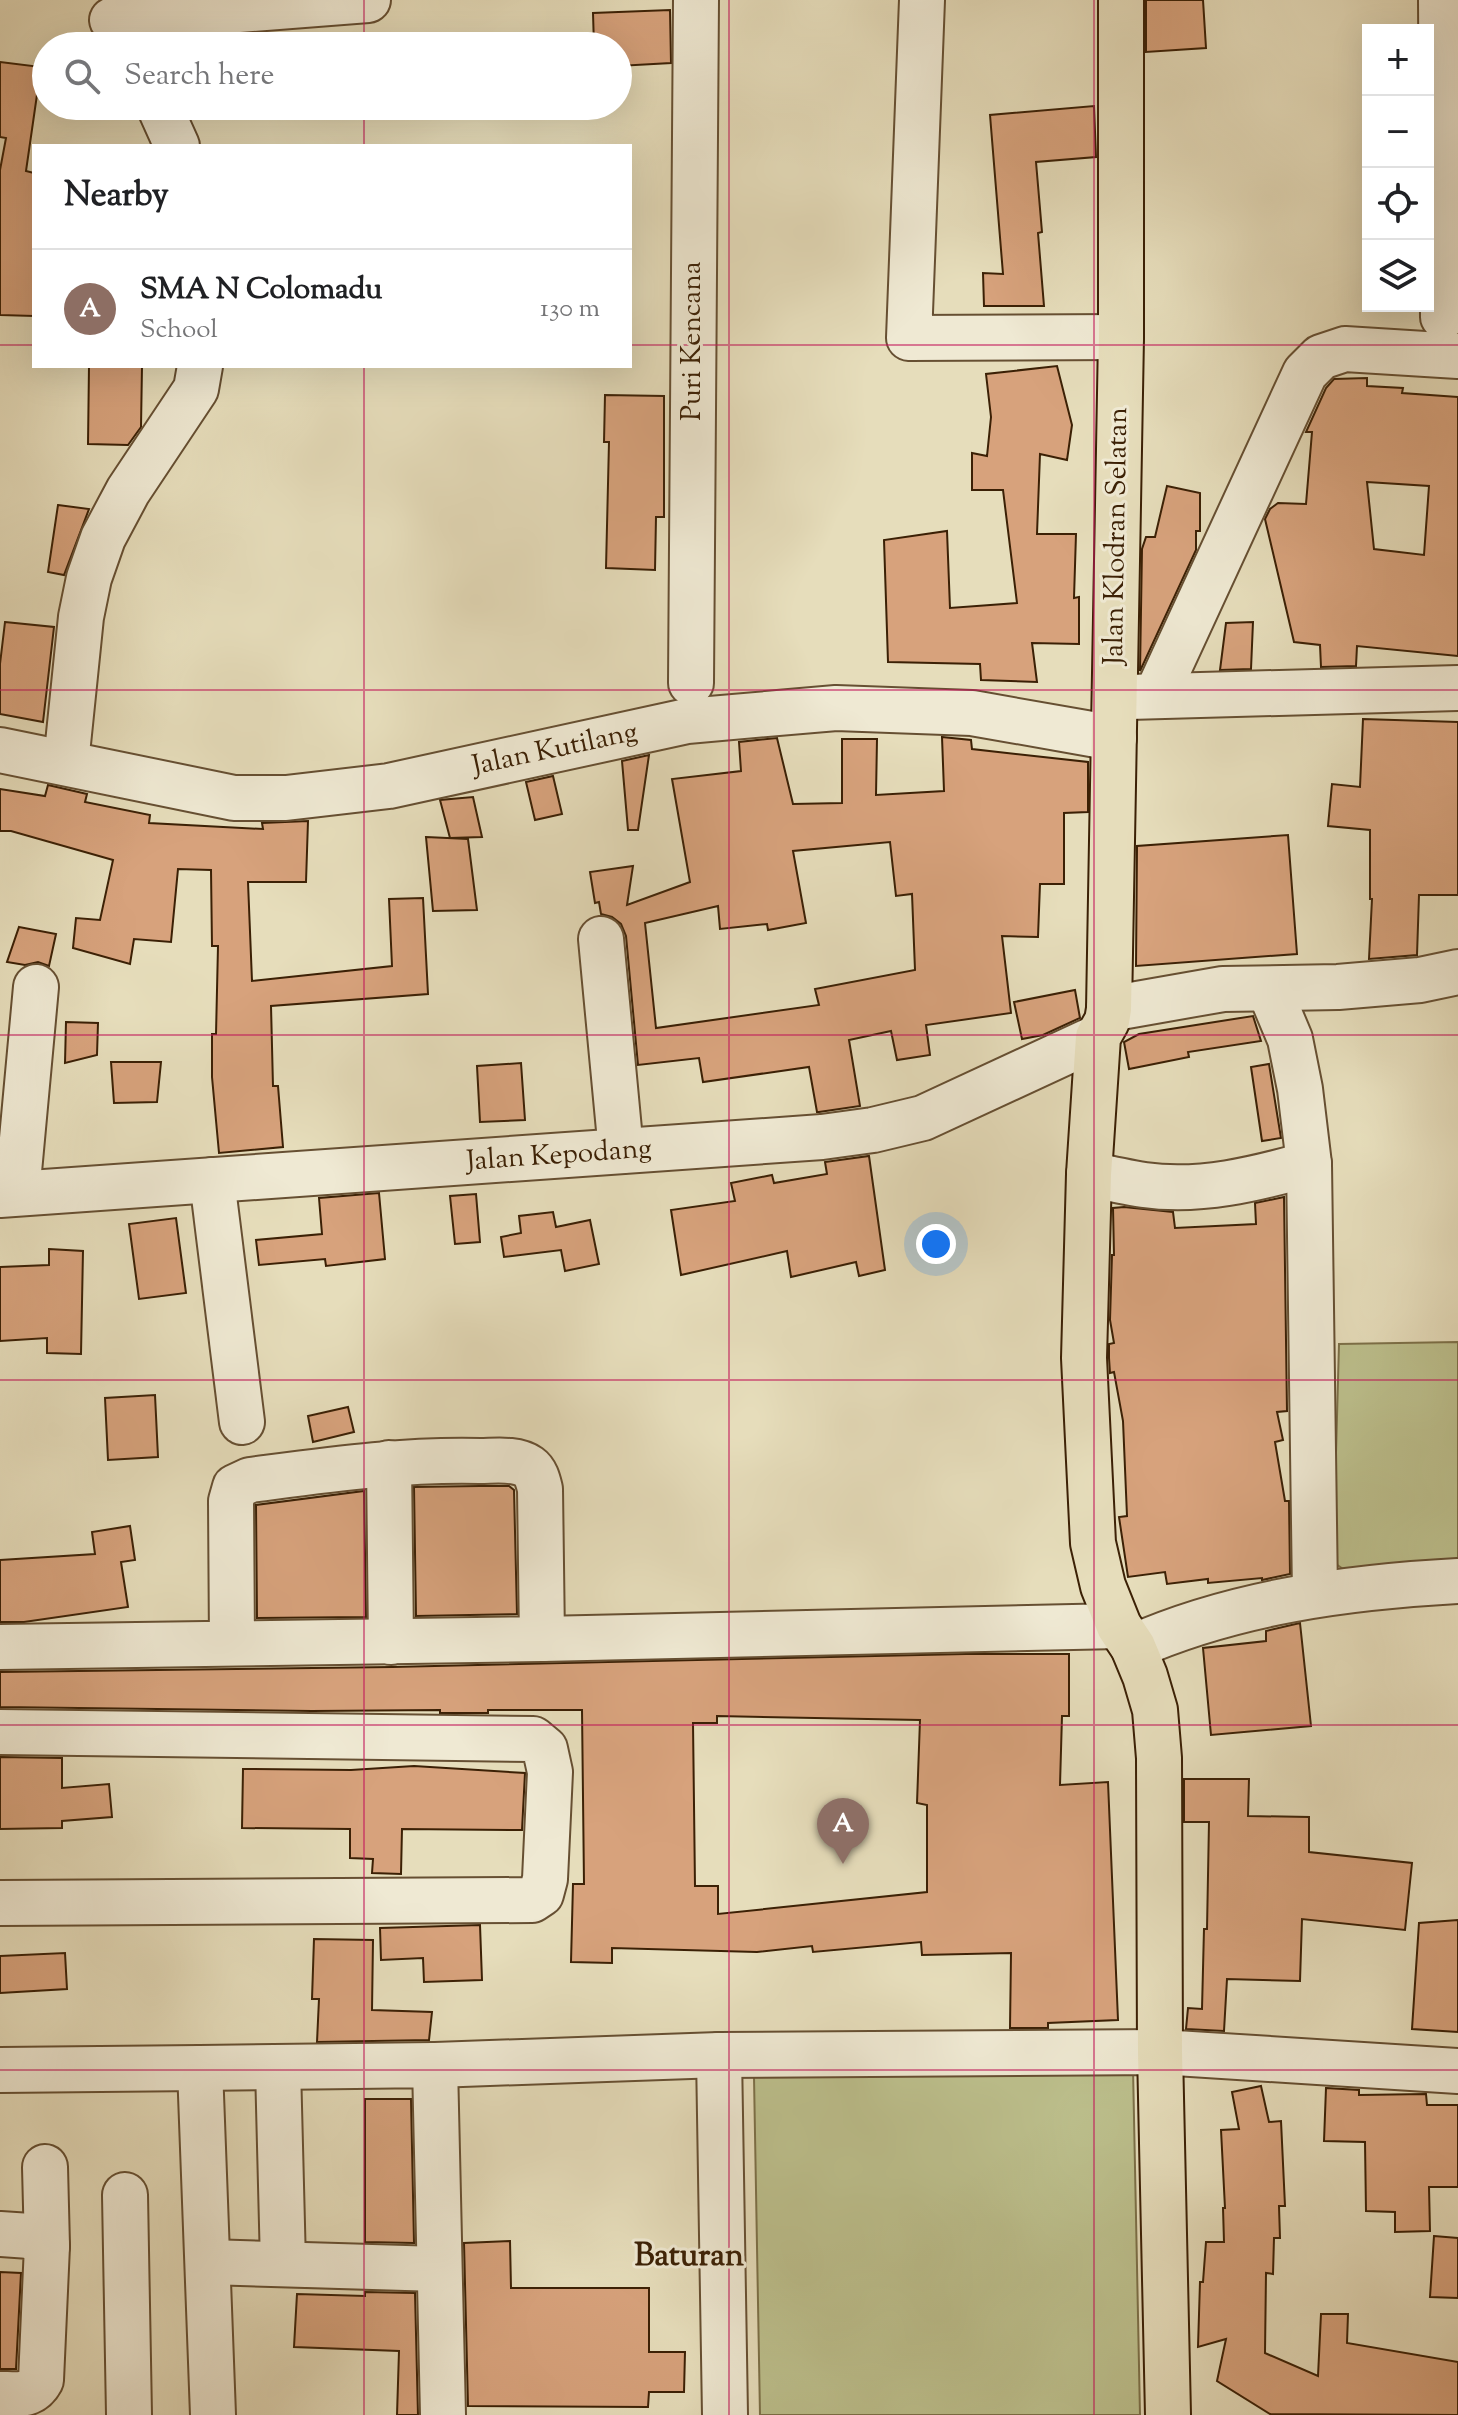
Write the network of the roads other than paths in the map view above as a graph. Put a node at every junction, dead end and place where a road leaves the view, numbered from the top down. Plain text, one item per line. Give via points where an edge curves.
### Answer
1 (368, 0) edge
2 (696, 0) edge
3 (922, 0) edge
4 (1121, 0) edge
5 (1441, 0) edge
6 (113, 22) edge
7 (165, 120) edge
8 (176, 144) edge
9 (1451, 336) edge
10 (1121, 337) junction
11 (200, 368) edge
12 (691, 683) dead end
13 (1458, 688) edge
14 (1128, 710) junction
15 (0, 750) edge
16 (66, 763) junction
17 (601, 939) dead end
18 (1458, 972) edge
19 (36, 987) dead end
20 (1278, 1011) junction
21 (1098, 1056) junction
22 (621, 1151) junction
23 (1309, 1164) junction
24 (1089, 1174) junction
25 (212, 1180) junction
26 (8, 1194) edge
27 (242, 1422) dead end
28 (389, 1463) junction
29 (1458, 1581) edge
30 (1315, 1594) junction
31 (1126, 1636) junction
32 (542, 1639) junction
33 (232, 1642) junction
34 (391, 1642) junction
35 (0, 1647) edge
36 (0, 1732) edge
37 (0, 1903) edge
38 (1160, 2052) junction
39 (719, 2055) junction
40 (435, 2065) junction
41 (278, 2067) junction
42 (200, 2068) junction
43 (0, 2070) edge
44 (1458, 2071) edge
45 (45, 2167) dead end
46 (125, 2195) dead end
47 (0, 2234) edge
48 (47, 2246) junction
49 (208, 2262) junction
50 (283, 2264) junction
51 (439, 2269) junction
52 (0, 2394) edge
53 (129, 2415) edge
54 (213, 2415) edge
55 (443, 2415) edge
56 (725, 2415) edge
57 (1168, 2415) edge

1 - 6 street
2 - 12 street, Puri Kencana
3 - 10 street via 909,338
4 - 10 main road, Jalan Klodran Selatan
5 - 9 street
7 - 8 street
9 - 14 street via 1345,349 1321,357 1305,373
10 - 14 main road, Jalan Klodran Selatan
11 - 16 street via 196,389 128,491 89,578
13 - 14 street, Jalan Kutilang
14 - 16 street, Jalan Kutilang via 972,713 836,708 687,721 389,786 286,798 234,798
14 - 21 main road, Jalan Klodran Selatan
15 - 16 street, Jalan Kutilang
17 - 22 street
18 - 20 street via 1338,987
19 - 26 street
20 - 21 street via 1223,989
20 - 23 street via 1300,1089
21 - 22 street, Jalan Kepodang via 923,1118 873,1130
21 - 24 main road
22 - 25 street, Jalan Kepodang
23 - 24 street via 1200,1187 1146,1186
23 - 30 street
24 - 31 main road via 1084,1358 1093,1543 1103,1586
25 - 26 street, Jalan Kepodang
25 - 27 street
28 - 32 street via 509,1461 531,1468 540,1489
28 - 33 street via 250,1480 235,1487
28 - 34 street
29 - 30 street
30 - 31 street via 1165,1633
31 - 32 street
31 - 38 main road via 1155,1710 1159,1758
32 - 34 street
33 - 34 street
33 - 35 street
36 - 37 street via 533,1739 545,1749 550,1772 545,1879 541,1894 532,1900
38 - 39 street
38 - 44 street
38 - 57 main road
39 - 40 street
39 - 56 street
40 - 41 street
40 - 51 street
41 - 42 street
41 - 50 street
42 - 43 street
42 - 49 street
45 - 48 street
46 - 53 street
47 - 48 street via 30,2236
48 - 52 street via 41,2380 28,2394
49 - 50 street
49 - 54 street
50 - 51 street
51 - 55 street

